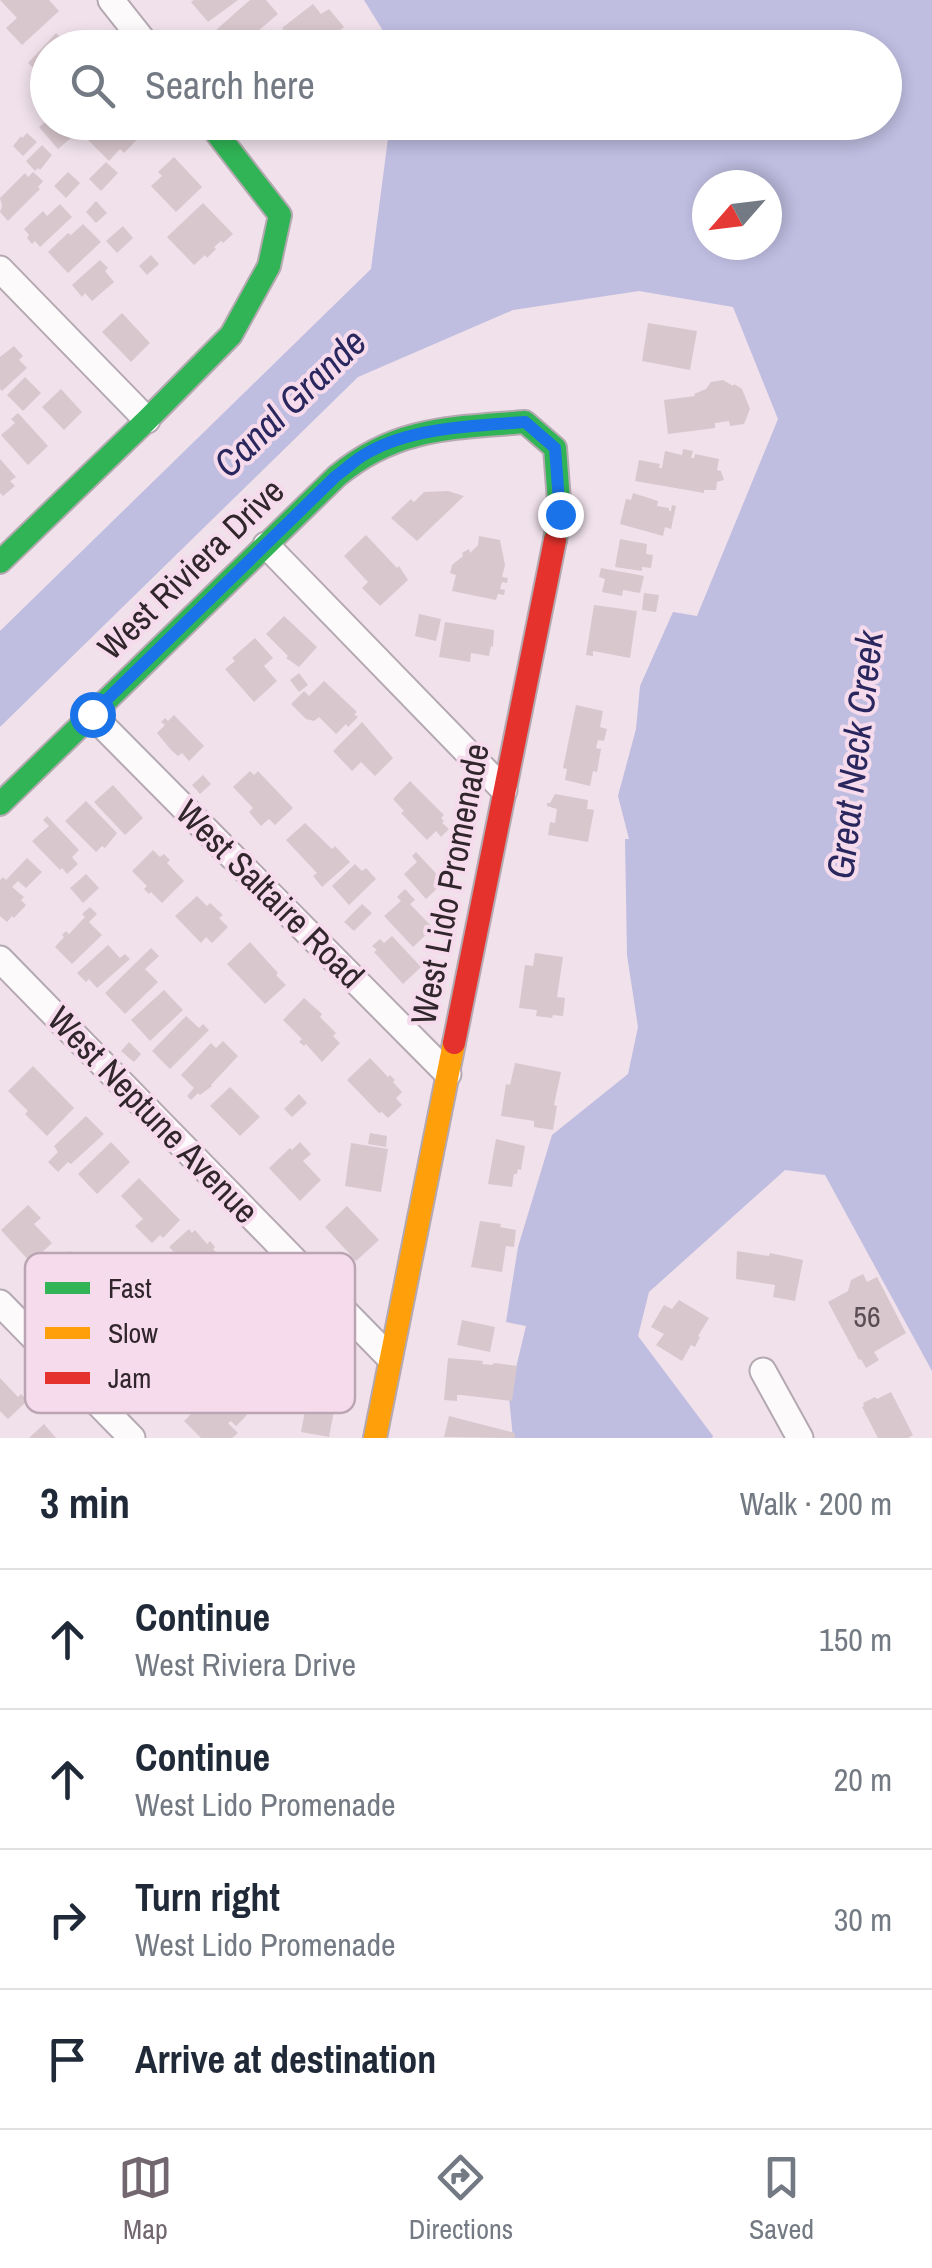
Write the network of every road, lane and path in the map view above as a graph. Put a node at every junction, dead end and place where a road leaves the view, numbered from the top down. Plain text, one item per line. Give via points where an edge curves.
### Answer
1 (110, 0) edge
2 (134, 30) edge
3 (222, 140) edge
4 (0, 268) edge
5 (147, 420) junction
6 (457, 428) joint
7 (266, 544) junction
8 (0, 562) edge
9 (92, 714) junction
10 (504, 790) junction
11 (0, 804) edge
12 (0, 959) edge
13 (448, 1074) junction
14 (287, 1253) edge
15 (0, 1303) edge
16 (355, 1322) edge
17 (25, 1329) edge
18 (389, 1357) junction
19 (763, 1371) dead end
20 (108, 1413) edge
21 (132, 1438) edge
22 (375, 1438) edge
23 (800, 1438) edge

1 - 2 street
3 - 5 street via 280,215 269,266 231,335
4 - 5 street
5 - 8 street
6 - 7 street, West Riviera Drive via 369,451
6 - 10 street, West Lido Promenade via 525,422 555,448 560,514
7 - 9 street, West Riviera Drive
7 - 10 street
9 - 11 street, West Riviera Drive
9 - 13 street, West Saltaire Road
10 - 13 street, West Lido Promenade
12 - 14 street, West Neptune Avenue
13 - 18 street, West Lido Promenade
15 - 17 street
16 - 18 street, West Neptune Avenue
18 - 22 street, West Lido Promenade
19 - 23 street
20 - 21 street

